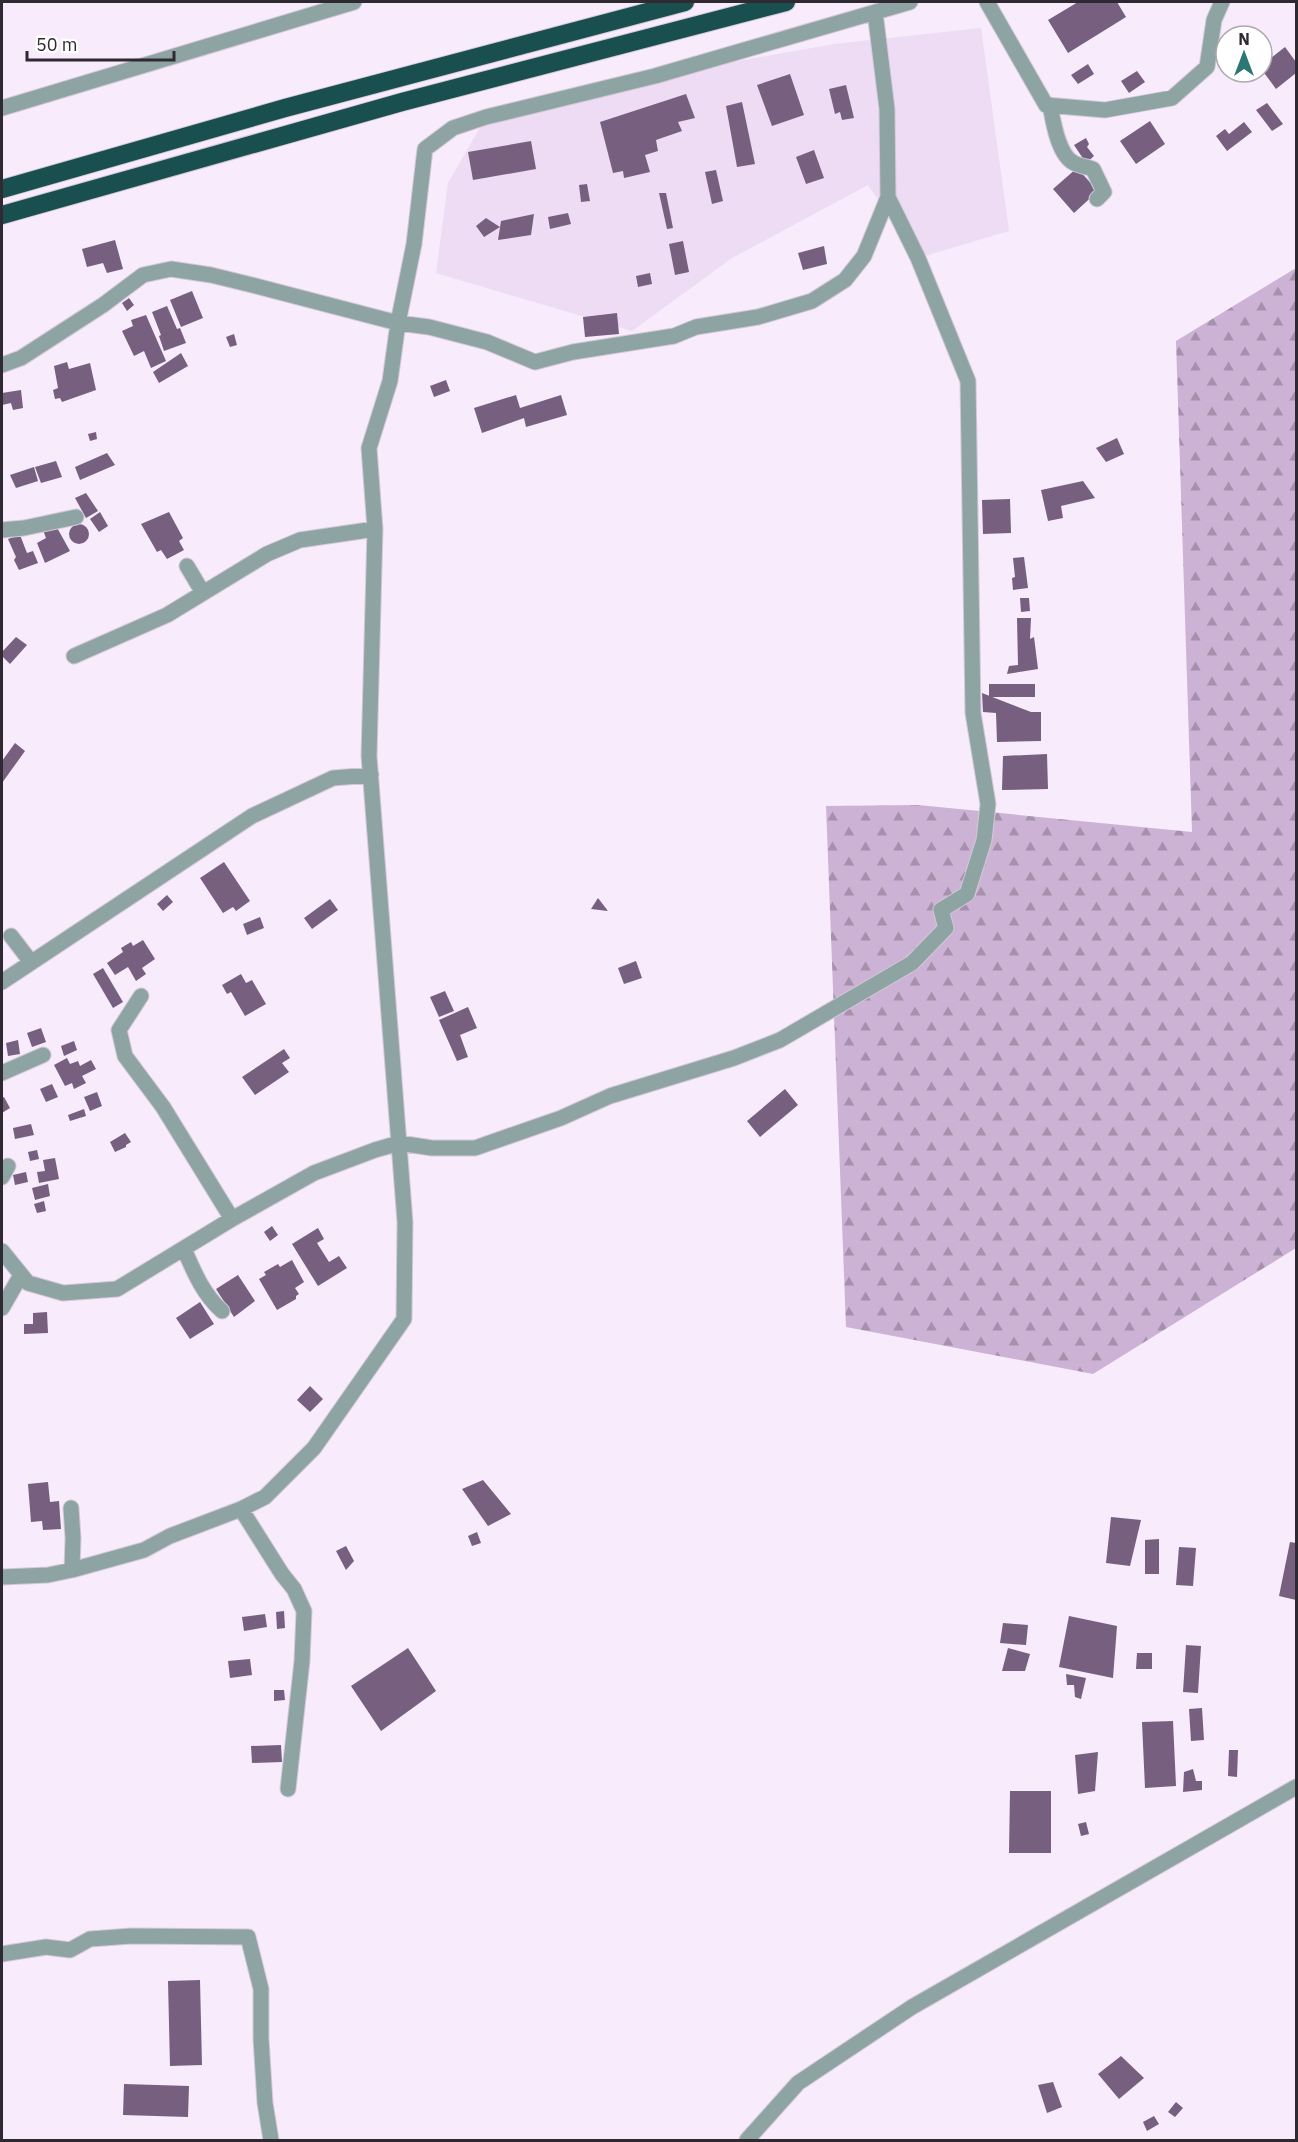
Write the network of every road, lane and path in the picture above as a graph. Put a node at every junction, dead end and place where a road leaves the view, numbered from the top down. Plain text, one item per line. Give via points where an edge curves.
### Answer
1 (354, 2) edge
2 (685, 2) edge
3 (786, 2) edge
4 (910, 2) edge
5 (986, 2) edge
6 (1222, 2) edge
7 (874, 12) junction
8 (1050, 105) junction
9 (2, 108) edge
10 (2, 189) edge
11 (888, 197) junction
12 (1097, 200) dead end
13 (2, 215) edge
14 (398, 323) junction
15 (2, 365) edge
16 (76, 517) dead end
17 (375, 529) junction
18 (2, 530) edge
19 (187, 566) dead end
20 (203, 593) junction
21 (74, 656) dead end
22 (371, 776) junction
23 (11, 936) dead end
24 (31, 962) junction
25 (2, 982) edge
26 (141, 996) dead end
27 (43, 1055) dead end
28 (2, 1073) edge
29 (399, 1143) junction
30 (232, 1219) junction
31 (184, 1249) junction
32 (2, 1251) edge
33 (21, 1275) junction
34 (2, 1308) edge
35 (222, 1311) dead end
36 (71, 1508) dead end
37 (241, 1509) junction
38 (72, 1570) junction
39 (2, 1577) edge
40 (1296, 1787) edge
41 (288, 1789) dead end
42 (2, 1954) edge
43 (271, 2140) edge
44 (747, 2140) edge

1 - 9 street
2 - 10 highway via 285,108
3 - 13 highway via 402,102
4 - 7 street
5 - 8 street via 1046,105
6 - 8 street via 1214,20 1206,67 1172,98 1105,110
7 - 11 street via 887,109
7 - 14 street via 655,76 453,128 425,149 414,244
8 - 12 street via 1066,156 1093,169 1104,192
11 - 14 street via 864,256 845,280 812,301 758,317 535,362 487,342
11 - 29 street via 918,258 968,381 973,713 988,804 984,840 967,894 941,910 946,928 912,963 780,1040 610,1096 475,1148
14 - 15 street via 212,275 171,269 143,275 21,358
14 - 17 street via 390,381 369,448
16 - 18 street
17 - 20 street via 300,540 267,554
17 - 22 street
19 - 20 street
20 - 21 street via 167,615
22 - 24 street via 333,778 252,816
22 - 29 street
23 - 24 street
24 - 25 street
26 - 30 street via 119,1030 125,1056 163,1107
27 - 28 street
29 - 30 street via 314,1173
29 - 37 street via 405,1222 404,1319 314,1448 265,1497
30 - 31 street
31 - 33 street via 117,1289 63,1293 28,1283
31 - 35 street via 196,1276
32 - 33 street
33 - 34 street
36 - 38 street
37 - 38 street via 144,1550
37 - 41 street via 294,1589 304,1611
38 - 39 street
40 - 44 street via 912,2007 798,2083
42 - 43 street via 46,1947 70,1950 90,1939 131,1936 248,1937 261,1989 265,2103

